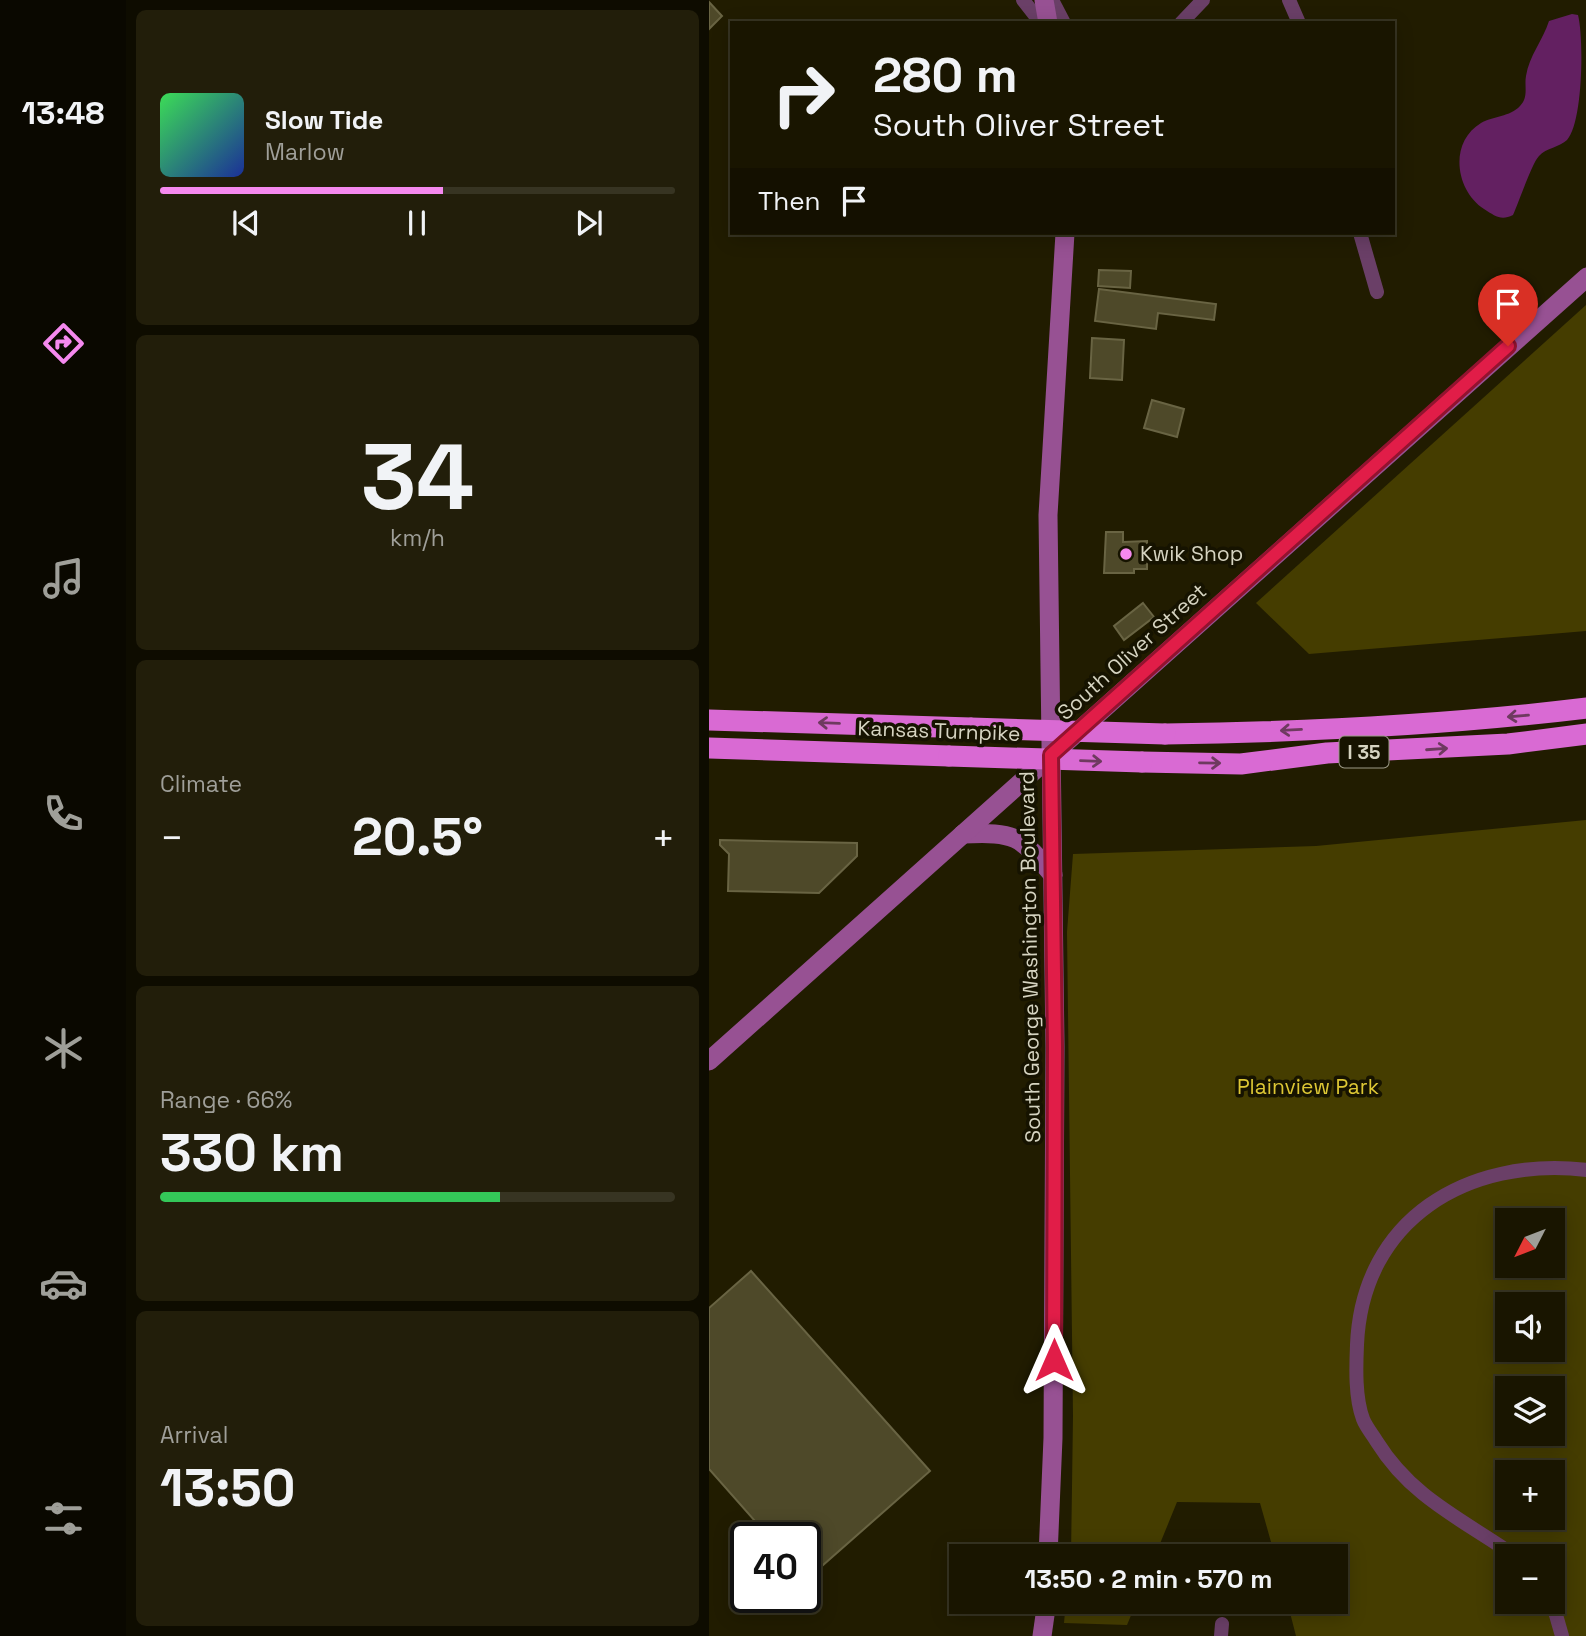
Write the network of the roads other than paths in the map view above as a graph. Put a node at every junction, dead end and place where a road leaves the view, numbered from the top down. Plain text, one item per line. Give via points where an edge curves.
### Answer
1 (1023, 0) edge
2 (1044, 0) edge
3 (1052, 0) edge
4 (1203, 0) edge
5 (1289, 0) edge
6 (1039, 21) edge
7 (1048, 21) edge
8 (1063, 21) edge
9 (1183, 21) edge
10 (1298, 21) edge
11 (1065, 235) edge
12 (1361, 235) edge
13 (1586, 277) edge
14 (1377, 292) dead end
15 (1586, 708) edge
16 (709, 720) edge
17 (1586, 734) edge
18 (709, 748) edge
19 (1051, 755) junction
20 (963, 834) junction
21 (1053, 875) junction
22 (709, 1061) edge
23 (1586, 1170) edge
24 (1049, 1544) edge
25 (1497, 1544) edge
26 (1045, 1614) edge
27 (1556, 1614) edge
28 (1042, 1636) edge
29 (1562, 1636) edge

1 - 6 street
2 - 7 street
3 - 8 street
4 - 9 street
5 - 10 street
11 - 19 street, South George Washington Boulevard via 1048,515
12 - 14 street
13 - 19 street, South Oliver Street
15 -> 16 highway, Kansas Turnpike / I 35, bridge via 1248,733
18 -> 17 highway, Kansas Turnpike / I 35, bridge via 1241,764 1327,753 1508,744
19 - 20 street, South Oliver Street
19 - 21 street, South George Washington Boulevard
20 - 21 street via 1011,835 1028,845
20 - 22 street, South Oliver Street
21 - 24 street, South George Washington Boulevard via 1055,1275
23 - 25 street via 1554,1166 1490,1175 1451,1190 1410,1221 1377,1260 1358,1311 1356,1363 1363,1419 1382,1451 1421,1495
26 - 28 street
27 - 29 street

